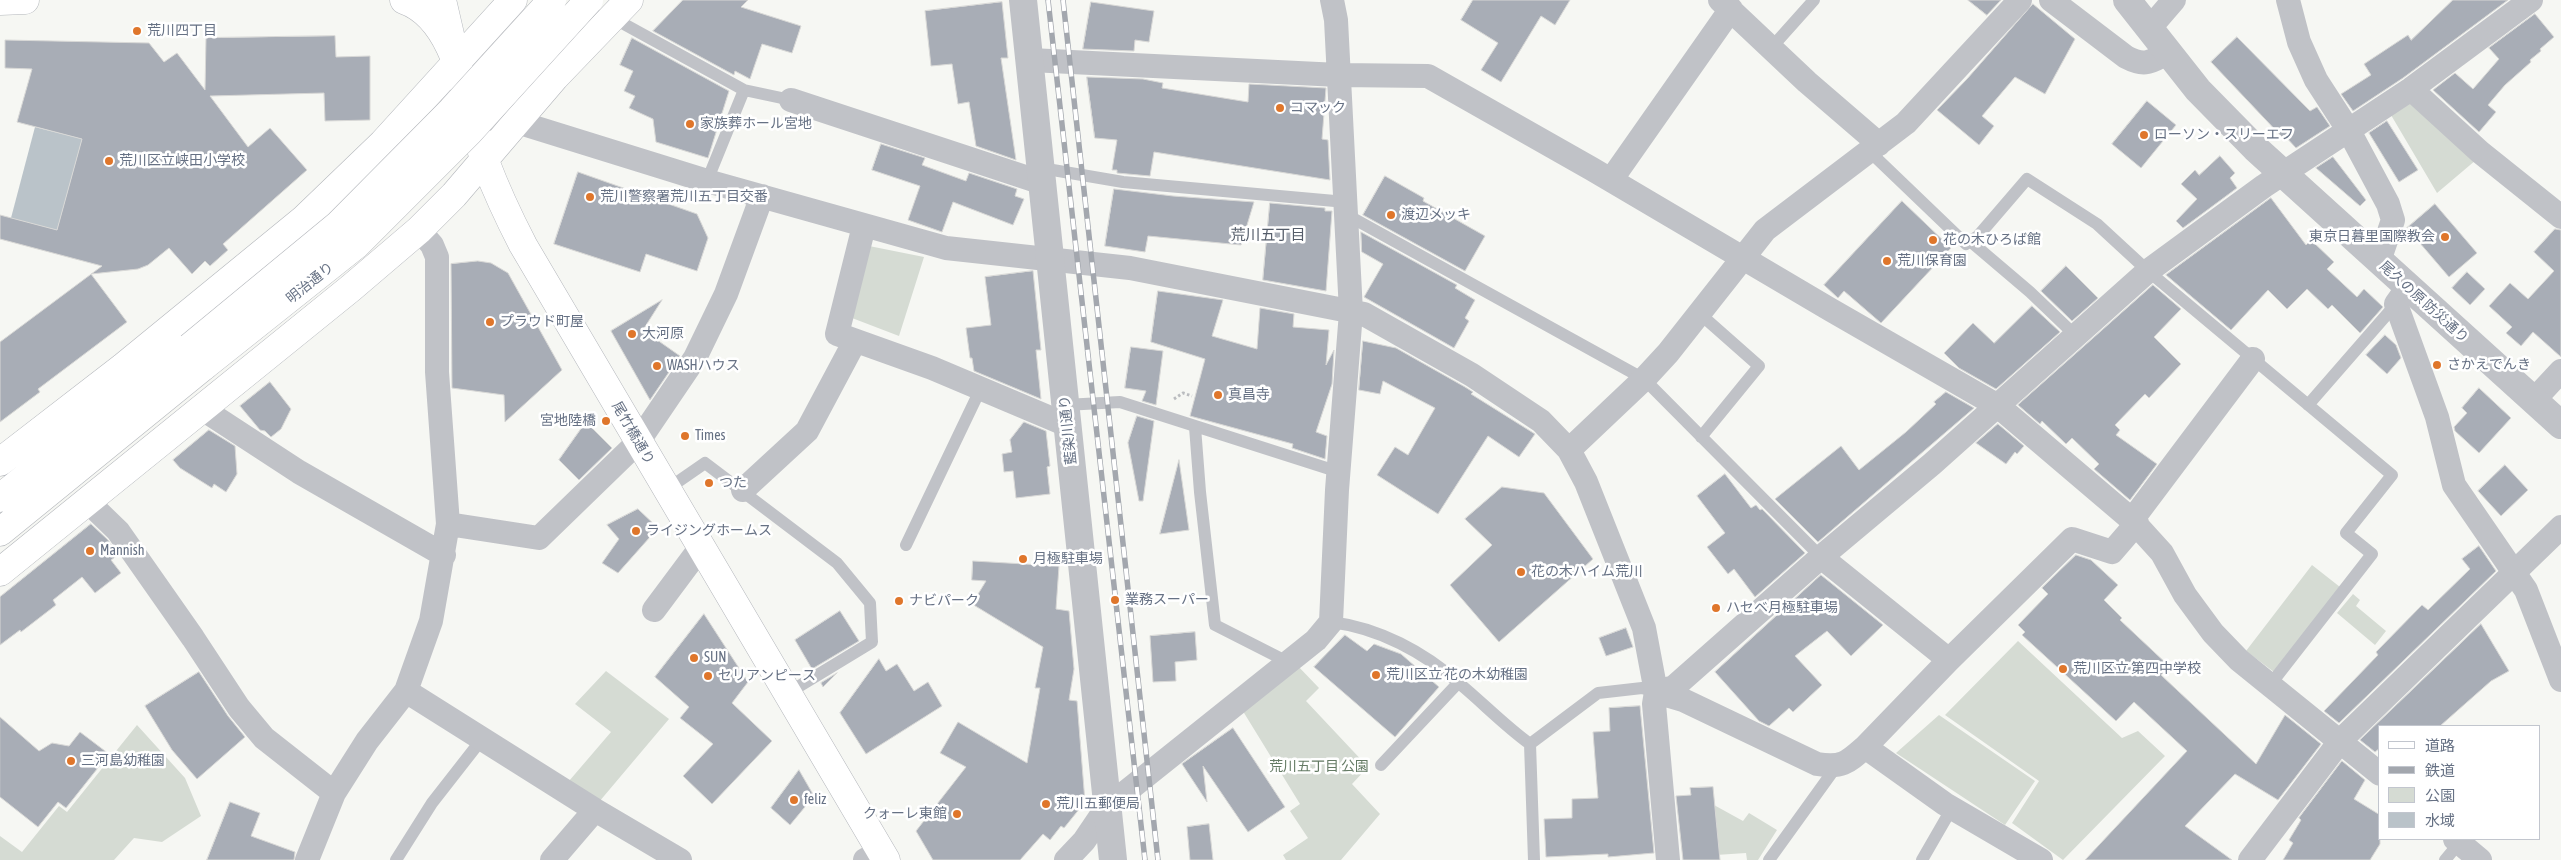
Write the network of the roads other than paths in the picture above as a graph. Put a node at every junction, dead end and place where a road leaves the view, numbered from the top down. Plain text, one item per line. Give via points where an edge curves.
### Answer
1 (25, 0) edge
2 (404, 0) edge
3 (442, 0) edge
4 (513, 0) edge
5 (552, 0) edge
6 (589, 0) edge
7 (1023, 0) edge
8 (1332, 0) edge
9 (1814, 0) edge
10 (2020, 0) edge
11 (2050, 0) edge
12 (2127, 0) edge
13 (2174, 0) edge
14 (2288, 0) edge
15 (0, 1) edge
16 (2521, 3) edge
17 (1725, 5) edge
18 (621, 9) edge
19 (2149, 29) junction
20 (1772, 47) junction
21 (2167, 53) junction
22 (1030, 60) junction
23 (457, 64) junction
24 (1340, 75) junction
25 (2411, 89) junction
26 (744, 90) junction
27 (791, 100) joint
28 (517, 122) junction
29 (2349, 131) junction
30 (1874, 148) junction
31 (485, 160) junction
32 (2282, 175) junction
33 (1042, 176) junction
34 (1611, 180) junction
35 (707, 181) junction
36 (762, 196) junction
37 (1346, 209) junction
38 (2561, 217) edge
39 (864, 226) junction
40 (419, 230) junction
41 (1970, 241) junction
42 (1744, 258) junction
43 (1051, 261) junction
44 (2379, 261) junction
45 (2148, 271) junction
46 (2402, 296) junction
47 (1351, 312) junction
48 (1699, 313) junction
49 (2076, 336) junction
50 (855, 341) junction
51 (197, 356) junction
52 (2253, 359) junction
53 (2561, 371) edge
54 (1644, 379) junction
55 (981, 388) junction
56 (2534, 400) junction
57 (2308, 405) junction
58 (1998, 406) junction
59 (201, 408) junction
60 (1066, 415) junction
61 (2561, 425) edge
62 (1195, 427) junction
63 (1701, 436) junction
64 (638, 442) junction
65 (1569, 450) junction
66 (0, 462) edge
67 (1339, 472) junction
68 (666, 490) junction
69 (743, 490) junction
70 (0, 498) edge
71 (87, 502) junction
72 (2134, 521) junction
73 (448, 524) junction
74 (0, 532) edge
75 (2558, 538) edge
76 (906, 545) dead end
77 (701, 547) junction
78 (444, 555) junction
79 (1821, 557) junction
80 (0, 572) edge
81 (2516, 572) junction
82 (654, 610) dead end
83 (1331, 622) junction
84 (1950, 660) junction
85 (1285, 665) junction
86 (2561, 680) edge
87 (1459, 682) junction
88 (2270, 685) junction
89 (406, 691) junction
90 (1656, 692) junction
91 (788, 693) junction
92 (482, 739) junction
93 (2341, 740) junction
94 (1530, 744) junction
95 (1865, 747) junction
96 (1381, 765) dead end
97 (1836, 767) junction
98 (2378, 772) edge
99 (334, 793) junction
100 (1107, 807) junction
101 (1952, 808) junction
102 (594, 810) junction
103 (2453, 847) edge
104 (877, 857) edge
105 (307, 860) edge
106 (396, 860) edge
107 (552, 860) edge
108 (680, 860) edge
109 (1066, 860) edge
110 (1113, 860) edge
111 (1534, 860) edge
112 (1668, 860) edge
113 (1769, 860) edge
114 (1922, 860) edge
115 (2041, 860) edge
116 (2250, 860) edge
117 (2480, 860) edge

1 - 15 main road
2 - 23 main road, 尾竹橋通り via 426,13 450,45
3 - 23 main road
4 - 23 main road
5 - 51 main road, 明治通り, bridge via 452,110 338,226
6 - 51 main road, 明治通り, bridge via 469,132 369,232 300,292
7 - 22 street, 藍染川通り
8 - 24 street
9 - 20 lane
10 - 30 street via 1906,123
11 - 21 street via 2139,64
12 - 19 street, 尾久の原 防災通り
13 - 19 street
14 - 29 street via 2299,42 2316,80
16 - 25 street
17 - 20 street
17 - 34 street
18 - 26 lane
18 - 28 main road via 555,77
19 - 21 street, 尾久の原 防災通り
20 - 30 street
21 - 32 street, 尾久の原 防災通り via 2198,90
22 - 24 street
22 - 33 street, 藍染川通り
23 - 28 street via 474,94 494,111
23 - 31 main road, 尾竹橋通り
23 - 66 main road via 304,219 123,367
24 - 34 street via 1428,76
24 - 37 street
25 - 29 street
25 - 38 street via 2480,152
26 - 27 lane
26 - 35 lane
27 - 33 street
28 - 31 main road
28 - 35 street
29 - 32 street
29 - 44 street via 2388,204 2393,220
30 - 41 lane via 1966,244
30 - 42 street via 1765,230
31 - 40 main road
31 - 64 main road, 尾竹橋通り via 524,245
32 - 44 street, 尾久の原 防災通り
32 - 45 street
33 - 37 lane via 1123,182
33 - 43 street, 藍染川通り
34 - 42 street
35 - 36 street
36 - 39 street
36 - 64 street via 726,294 696,358
37 - 47 street
37 - 54 lane
39 - 43 street via 946,248
39 - 50 street via 837,334
40 - 59 main road
40 - 73 street via 437,257 437,372
41 - 45 lane via 1978,236 2027,179 2097,224
41 - 49 lane
42 - 48 street
42 - 58 street
43 - 47 street via 1130,268
43 - 60 street, 藍染川通り
44 - 46 street, 尾久の原 防災通り
45 - 49 street
45 - 52 lane
46 - 56 street, 尾久の原 防災通り
46 - 57 lane
46 - 81 street via 2454,485
47 - 65 street via 1364,314 1472,375 1541,421
47 - 67 street
48 - 54 street
48 - 63 lane via 1759,366
49 - 58 street
50 - 55 street
50 - 69 street via 807,431
51 - 70 main road, 明治通り
51 - 74 main road, 明治通り
52 - 57 lane
52 - 72 street
53 - 56 street
54 - 63 lane
54 - 65 street
55 - 60 street
55 - 76 lane
56 - 61 street, 尾久の原 防災通り
57 - 88 lane via 2392,475 2346,533 2372,554
58 - 72 street
58 - 79 street
59 - 71 main road
59 - 78 street via 298,472
60 - 62 lane via 1120,402 1155,411
60 - 100 street, 藍染川通り
62 - 67 lane
62 - 85 lane via 1215,625 1278,657
63 - 79 lane
64 - 68 main road, 尾竹橋通り
64 - 73 street via 539,538
65 - 90 street via 1586,482 1644,628
67 - 83 street
68 - 69 lane via 705,463
68 - 77 main road, 尾竹橋通り
69 - 91 lane via 837,563 870,603 872,642
71 - 80 main road
71 - 99 street via 118,531 239,708 258,730
72 - 84 street via 2112,552 2072,539
72 - 88 street via 2162,552 2185,595 2212,633
73 - 78 street
75 - 81 street
77 - 82 street
77 - 91 main road, 尾竹橋通り
78 - 89 street via 431,621
79 - 84 street
79 - 90 street via 1674,687
81 - 86 street
81 - 93 street
83 - 85 street via 1316,640
83 - 87 lane via 1353,625 1420,653
84 - 95 street
85 - 100 street
87 - 94 lane
87 - 96 lane
88 - 93 street
89 - 92 street
89 - 99 street via 367,741
90 - 94 lane via 1642,688 1598,693
90 - 97 street via 1682,700 1818,764
90 - 112 street via 1654,704
91 - 104 main road, 尾竹橋通り
92 - 102 street
92 - 106 lane via 432,803
93 - 98 street
93 - 116 street
94 - 111 lane
95 - 97 street
95 - 101 street
97 - 113 lane
99 - 105 street
100 - 109 street via 1084,841
100 - 110 street, 藍染川通り
101 - 114 lane
101 - 115 street
102 - 107 street
102 - 108 street
103 - 117 street

